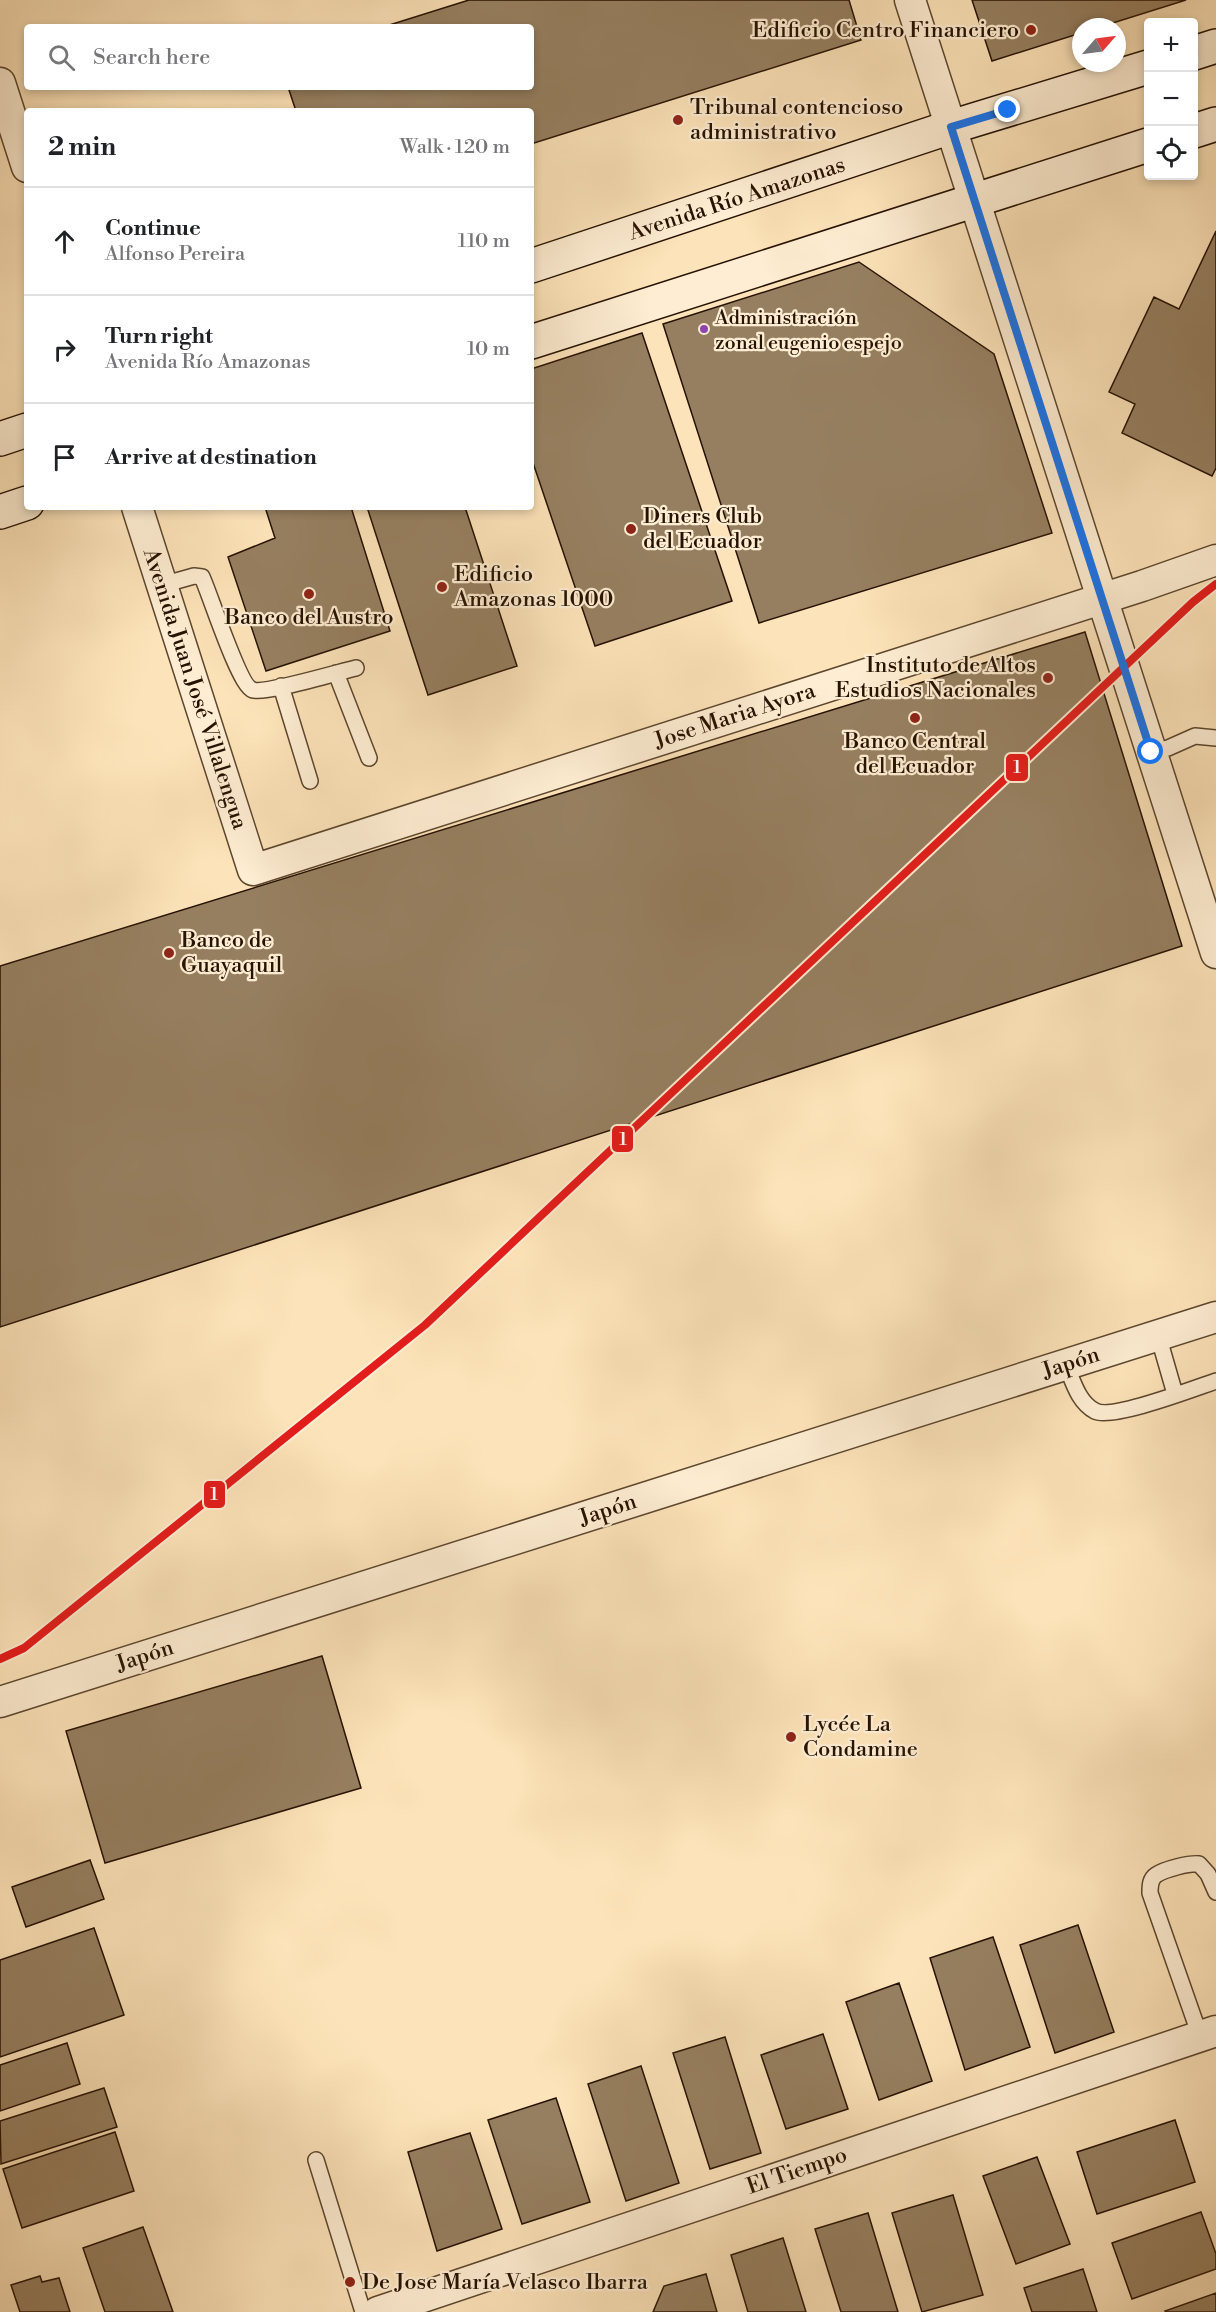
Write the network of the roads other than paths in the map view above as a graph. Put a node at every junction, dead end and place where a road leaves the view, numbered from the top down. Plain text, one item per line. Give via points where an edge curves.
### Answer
1 (910, 0) edge
2 (1216, 46) edge
3 (1198, 52) edge
4 (1144, 69) edge
5 (0, 83) edge
6 (1216, 124) edge
7 (951, 127) junction
8 (1198, 130) edge
9 (1144, 147) edge
10 (24, 158) edge
11 (974, 200) junction
12 (534, 265) edge
13 (534, 341) edge
14 (24, 431) edge
15 (0, 439) edge
16 (24, 504) edge
17 (138, 510) edge
18 (0, 512) edge
19 (1216, 560) edge
20 (162, 585) junction
21 (1103, 598) junction
22 (356, 668) dead end
23 (336, 673) junction
24 (281, 686) junction
25 (1216, 738) edge
26 (1151, 752) junction
27 (369, 758) dead end
28 (310, 781) dead end
29 (253, 870) joint
30 (1209, 910) edge
31 (1216, 953) edge
32 (1216, 1317) edge
33 (1158, 1335) junction
34 (1066, 1365) junction
35 (1216, 1381) edge
36 (1176, 1394) junction
37 (0, 1702) edge
38 (1216, 1893) edge
39 (1208, 2034) edge
40 (316, 2160) dead end
41 (363, 2312) edge
42 (378, 2312) edge

1 - 7 street
2 - 3 main road
4 - 7 main road, Avenida Río Amazonas
5 - 10 street
6 - 8 main road
7 - 11 street
7 - 12 main road, Avenida Río Amazonas
9 - 11 main road
11 - 13 main road
11 - 21 street
14 - 15 main road
16 - 18 main road
17 - 20 street, Avenida Juan José Villalengua
19 - 21 street, Jose Maria Ayora
20 - 24 lane via 202,577 235,662 249,687 254,690
20 - 29 street, Avenida Juan José Villalengua
21 - 26 street
21 - 29 street, Jose Maria Ayora
22 - 23 lane
23 - 24 lane
23 - 27 lane
24 - 28 lane
25 - 26 lane via 1195,736
26 - 30 street
30 - 31 street
32 - 33 street, Japón
33 - 34 street, Japón
33 - 36 lane
34 - 36 lane via 1079,1395 1097,1412 1132,1408
34 - 37 street, Japón
35 - 36 lane
38 - 39 lane via 1199,1864 1190,1863 1156,1875 1151,1882 1150,1893
39 - 42 street, El Tiempo
40 - 41 lane

